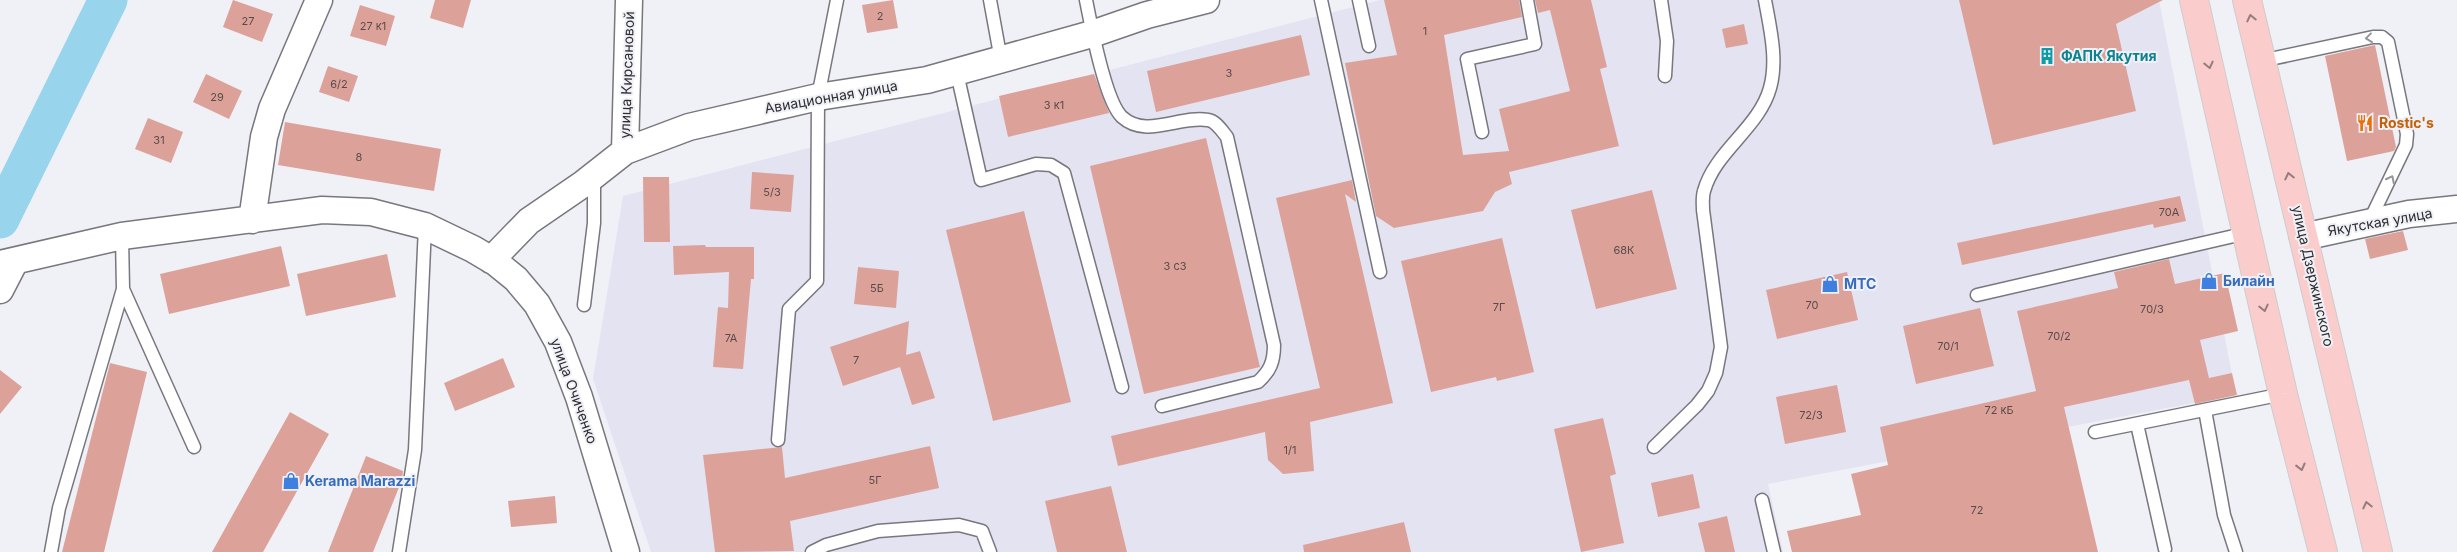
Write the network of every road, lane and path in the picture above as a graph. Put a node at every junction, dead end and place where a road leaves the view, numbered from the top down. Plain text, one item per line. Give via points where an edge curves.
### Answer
1 (318, 0) edge
2 (630, 0) edge
3 (837, 0) edge
4 (990, 0) edge
5 (1086, 0) edge
6 (1206, 0) edge
7 (1321, 0) edge
8 (1359, 0) edge
9 (1527, 0) edge
10 (1661, 0) edge
11 (1765, 0) edge
12 (2194, 0) edge
13 (2247, 0) edge
14 (1092, 34) junction
15 (1369, 46) dead end
16 (1001, 60) junction
17 (2262, 61) junction
18 (957, 73) junction
19 (1665, 76) dead end
20 (818, 96) junction
21 (1482, 132) dead end
22 (625, 151) junction
23 (594, 175) junction
24 (2457, 209) edge
25 (252, 220) junction
26 (2369, 222) junction
27 (425, 226) junction
28 (2247, 233) junction
29 (122, 236) junction
30 (2303, 237) junction
31 (491, 260) junction
32 (8, 262) edge
33 (1380, 272) dead end
34 (123, 289) junction
35 (0, 290) edge
36 (1977, 295) dead end
37 (584, 305) dead end
38 (1122, 387) dead end
39 (2283, 394) junction
40 (1162, 406) dead end
41 (2206, 410) junction
42 (2138, 424) junction
43 (2095, 432) dead end
44 (778, 440) dead end
45 (194, 447) dead end
46 (1654, 447) dead end
47 (1762, 500) dead end
48 (2165, 549) dead end
49 (51, 552) edge
50 (399, 552) edge
51 (626, 552) edge
52 (812, 552) edge
53 (990, 552) edge
54 (1774, 552) edge
55 (2236, 552) edge
56 (2323, 552) edge
57 (2378, 552) edge

1 - 25 street via 272,109 264,137
2 - 22 street, улица Кирсановой
3 - 20 lane
4 - 16 lane
5 - 14 lane
6 - 14 street, Авиационная улица
7 - 33 lane
8 - 15 lane
9 - 21 lane via 1535,44 1466,59
10 - 19 lane via 1667,41
11 - 46 lane via 1773,60 1770,88 1758,113 1718,163 1704,192 1703,210 1720,347 1716,374 1697,406
12 -> 28 main road
17 -> 13 main road, улица Дзержинского
14 - 16 street, Авиационная улица
14 - 40 lane via 1114,105 1122,116 1146,127 1209,120 1227,137 1274,345 1274,358 1268,373 1258,382
16 - 18 street, Авиационная улица
26 -> 17 lane via 2406,145 2407,134 2388,42 2382,37 2373,37
30 -> 17 main road, улица Дзержинского
18 - 20 street, Авиационная улица
18 - 38 lane via 981,180 1036,164 1051,165 1064,173
20 - 22 street, Авиационная улица via 698,124
20 - 44 lane via 817,281 789,309
22 - 23 street, Авиационная улица
23 - 31 street, Авиационная улица via 529,220
23 - 37 lane via 594,223
24 - 26 street, Якутская улица
25 - 27 street, улица Очиченко via 322,210 370,212
25 - 29 street, улица Очиченко
26 - 30 street, Якутская улица
27 - 31 street, улица Очиченко
27 - 50 lane via 414,459
28 - 36 lane
28 -> 39 main road
29 - 32 street, улица Очиченко
29 - 34 lane
57 -> 30 main road, улица Дзержинского
31 - 51 street, улица Очиченко via 516,279 537,304 558,342 579,397
32 - 35 street
34 - 45 lane
34 - 49 lane via 59,508
39 - 41 lane
39 -> 56 main road
41 - 42 lane
41 - 55 lane via 2224,515
42 - 43 lane
42 - 48 lane
47 - 54 lane
52 - 53 lane via 878,531 959,525 982,531

